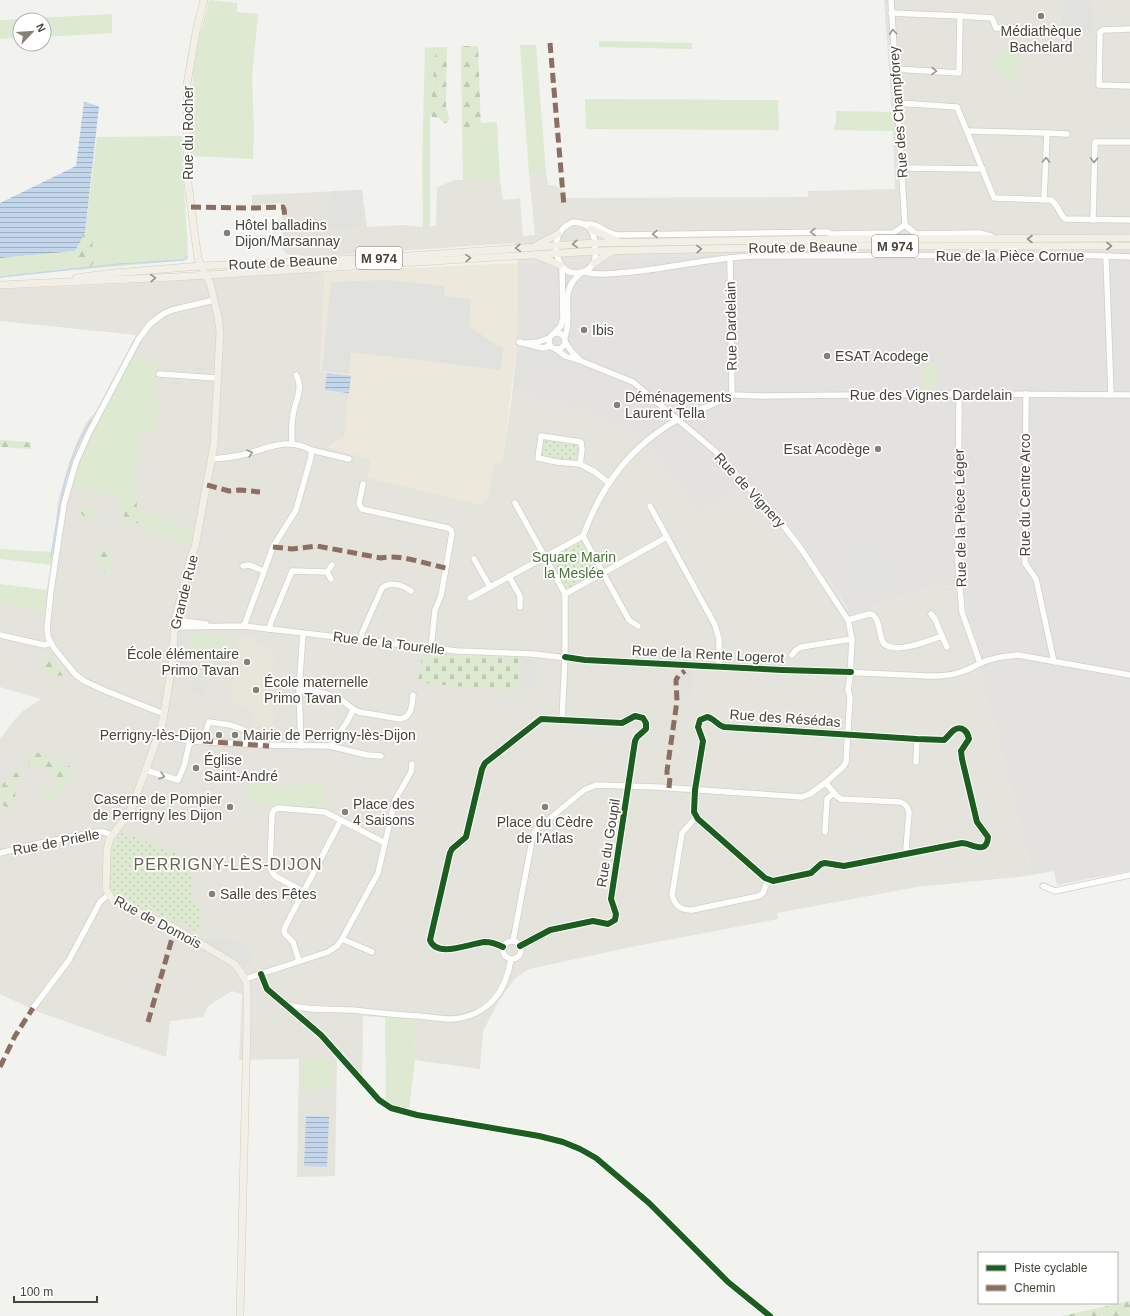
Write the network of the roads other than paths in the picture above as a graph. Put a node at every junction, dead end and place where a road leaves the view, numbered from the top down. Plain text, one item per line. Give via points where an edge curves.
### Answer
1 (204, 0) edge
2 (891, 0) edge
3 (891, 13) junction
4 (960, 16) junction
5 (1016, 28) dead end
6 (1130, 29) edge
7 (895, 69) junction
8 (1130, 86) edge
9 (897, 103) junction
10 (968, 131) junction
11 (1047, 133) junction
12 (1067, 134) dead end
13 (1130, 142) edge
14 (902, 168) junction
15 (983, 169) junction
16 (1044, 199) junction
17 (1093, 220) junction
18 (1130, 220) edge
19 (905, 224) junction
20 (588, 227) junction
21 (558, 234) junction
22 (1130, 238) edge
23 (1000, 239) junction
24 (620, 243) junction
25 (1130, 246) edge
26 (595, 247) junction
27 (557, 249) junction
28 (534, 250) junction
29 (613, 250) junction
30 (1106, 257) junction
31 (1130, 257) edge
32 (730, 258) junction
33 (594, 264) junction
34 (202, 266) junction
35 (561, 266) junction
36 (582, 272) junction
37 (603, 274) junction
38 (206, 275) junction
39 (28, 284) junction
40 (0, 285) edge
41 (214, 300) junction
42 (555, 332) junction
43 (549, 338) junction
44 (565, 340) junction
45 (518, 342) dead end
46 (527, 344) junction
47 (553, 348) junction
48 (581, 361) junction
49 (159, 374) dead end
50 (296, 375) dead end
51 (217, 378) junction
52 (959, 394) junction
53 (1026, 394) junction
54 (1112, 394) junction
55 (732, 395) junction
56 (1130, 395) edge
57 (678, 419) junction
58 (292, 444) junction
59 (311, 450) junction
60 (212, 459) junction
61 (349, 459) dead end
62 (580, 464) junction
63 (609, 483) junction
64 (363, 484) dead end
65 (515, 503) dead end
66 (650, 506) dead end
67 (583, 536) junction
68 (667, 537) junction
69 (544, 557) junction
70 (474, 559) dead end
71 (332, 565) dead end
72 (243, 566) dead end
73 (264, 571) junction
74 (327, 572) junction
75 (603, 573) junction
76 (509, 576) junction
77 (331, 579) dead end
78 (490, 587) junction
79 (411, 591) dead end
80 (565, 594) junction
81 (470, 598) dead end
82 (520, 607) dead end
83 (931, 614) dead end
84 (848, 620) junction
85 (174, 624) junction
86 (244, 626) junction
87 (638, 626) dead end
88 (269, 629) junction
89 (304, 633) junction
90 (0, 635) edge
91 (942, 636) junction
92 (361, 639) junction
93 (852, 639) junction
94 (51, 643) junction
95 (947, 647) dead end
96 (431, 648) junction
97 (792, 655) dead end
98 (565, 658) junction
99 (1054, 662) junction
100 (980, 663) junction
101 (719, 667) junction
102 (851, 672) junction
103 (1130, 676) edge
104 (299, 690) junction
105 (414, 695) dead end
106 (353, 710) junction
107 (164, 714) junction
108 (562, 720) junction
109 (242, 729) dead end
110 (848, 734) junction
111 (159, 735) junction
112 (917, 740) junction
113 (190, 741) junction
114 (203, 741) junction
115 (301, 746) junction
116 (330, 746) junction
117 (381, 756) dead end
118 (916, 762) dead end
119 (412, 764) dead end
120 (145, 770) junction
121 (825, 783) junction
122 (628, 786) junction
123 (695, 790) junction
124 (834, 793) junction
125 (697, 816) junction
126 (341, 820) junction
127 (825, 832) dead end
128 (111, 835) junction
129 (384, 843) junction
130 (0, 853) edge
131 (907, 854) junction
132 (1130, 875) edge
133 (768, 879) junction
134 (1043, 886) dead end
135 (304, 892) junction
136 (108, 895) junction
137 (342, 939) junction
138 (513, 941) junction
139 (520, 946) junction
140 (503, 947) junction
141 (372, 952) dead end
142 (510, 959) junction
143 (299, 961) junction
144 (261, 974) junction
145 (245, 979) junction
146 (284, 1004) junction
147 (33, 1008) dead end
148 (240, 1316) edge
149 (770, 1316) edge

1 - 34 main road, Rue du Rocher via 187,84 187,176 198,259
2 - 3 street, Rue des Champforey
3 - 4 street
7 -> 3 street, Rue des Champforey
4 - 5 street via 992,18 996,28
7 -> 4 street via 959,73
6 - 8 street via 1100,32 1099,85
7 - 9 street, Rue des Champforey
9 - 10 street via 957,107
9 - 14 street, Rue des Champforey
10 - 11 street
10 - 15 street
11 - 12 street
16 -> 11 street
13 -> 17 street via 1095,142
14 - 15 street
14 - 19 street, Rue des Champforey
15 - 16 street via 994,198
16 - 17 street via 1054,202 1065,219
17 - 18 street
19 -> 20 street, Route de Beaune via 894,234 828,232 619,235 609,233 596,224
19 - 23 street, Route de Beaune via 916,234 979,233
20 - 21 street, Route de Beaune via 582,222 573,222 566,225
20 - 24 main road
20 - 26 street via 594,236
21 - 27 street
21 - 28 main road
22 -> 23 main road, Route de Beaune / M 974
23 - 24 main road, Route de Beaune / M 974
24 - 26 main road, Route de Beaune / M 974
29 -> 25 main road, Route de Beaune / M 974 via 845,246
26 - 27 main road, Route de Beaune / M 974
26 - 29 main road, Route de Beaune / M 974
26 - 33 street
27 - 28 main road, Route de Beaune / M 974
27 - 35 street
28 -> 34 main road, Route de Beaune / M 974
28 - 35 main road
38 -> 28 main road, Route de Beaune / M 974
29 - 33 main road
30 - 31 street, Rue de la Pièce Cornue
30 - 32 street, Rue de la Pièce Cornue via 1072,255
30 - 54 street
32 - 37 street, Rue de la Pièce Cornue
32 - 55 street, Rue Dardelain
33 - 36 street
33 - 37 street
34 - 38 main road, Rue du Rocher
34 - 39 main road, M 974 via 113,273
35 - 36 street via 573,273
35 - 42 street via 563,318
36 - 37 street, Rue de la Pièce Cornue
36 - 44 street via 572,280 568,289
39 -> 38 main road, M 974
38 - 41 main road, Grande Rue
39 - 40 main road, M 974
41 - 51 main road, Grande Rue via 220,332
41 - 94 street via 172,310 150,324 138,340 89,433 76,462 64,504 47,629
42 - 43 street
42 - 44 street via 560,333
43 - 46 street
43 - 47 street via 549,344
44 - 47 street via 561,348
44 - 48 street, Rue de Vignery
45 - 46 street
46 - 47 street
47 - 48 street, Rue de Vignery via 565,356
48 - 57 street, Rue de Vignery via 633,382
49 - 51 street
50 - 58 street via 299,381 299,395 293,415
51 - 60 main road, Grande Rue
52 - 53 street, Rue des Vignes Dardelain
52 - 55 street, Rue des Vignes Dardelain
52 - 100 street, Rue de la Pièce Léger via 958,564 962,612
53 - 54 street, Rue des Vignes Dardelain
53 - 99 street, Rue du Centre Arco via 1025,563 1036,579
54 - 56 street, Rue des Vignes Dardelain
55 - 57 street
57 - 63 street via 641,446
57 - 84 street, Rue de Vignery via 715,451 783,525
58 - 59 street
60 -> 58 street via 245,455 272,445
59 - 61 street
59 - 73 street via 296,510 273,547
60 - 85 main road, Grande Rue via 195,547
62 - 62 street via 538,458 541,436 581,442
62 - 63 street
63 - 67 street via 593,509
64 - 96 street via 359,504 362,509 451,530 442,596 436,610
65 - 69 street
66 - 68 street
67 - 69 street
67 - 75 street
68 - 75 street
68 - 101 street via 715,625
69 - 76 street
69 - 80 street
70 - 78 street
71 - 74 street
72 - 73 street via 249,565
73 - 86 street
74 - 77 street
74 - 88 street via 292,571
75 - 80 street
75 - 87 street via 629,620
76 - 78 street
76 - 82 street via 520,596
78 - 81 street
79 - 92 street via 390,584 382,588
80 - 98 street
83 - 91 street
84 - 91 street via 873,615 877,620 882,641 891,648 911,646
84 - 93 street, Rue de Vignery
85 - 86 street, Rue de la Tourelle
85 - 107 main road, Grande Rue via 172,664
86 - 88 street, Rue de la Tourelle
88 - 89 street, Rue de la Tourelle
89 - 92 street, Rue de la Tourelle
89 - 104 street
90 - 94 street via 44,645
91 - 95 street
92 - 96 street, Rue de la Tourelle
93 - 97 street via 801,647
93 - 102 street, Rue de Vignery
94 - 107 street via 75,674 84,681
96 - 98 street, Rue de la Tourelle
98 - 101 street, Rue de la Rente Logerot
98 - 108 street
99 - 100 street via 1018,655
99 - 103 street
100 - 102 street, Rue de la Rente Logerot via 974,668 942,676
101 - 102 street, Rue de la Rente Logerot
102 - 110 street, Rue de Vignery via 848,690
104 - 106 street via 331,695
104 - 115 street
105 - 106 street via 411,711 405,718
106 - 116 street
107 - 111 main road, Grande Rue
108 - 122 street via 622,723 635,716 645,719 646,729 635,741
108 - 140 street via 545,718 537,721 485,763 466,837 450,853 431,936 432,944 441,950 483,942
109 - 114 street via 209,722
110 - 112 street
110 - 121 street, Rue de Vignery via 846,762
110 - 123 street, Rue des Résédas via 724,727 711,717 703,718 698,723 703,741
111 - 113 street
111 - 120 main road, Grande Rue
112 - 118 street
112 - 131 street via 944,740 958,729 968,733 969,740 961,751 962,759 978,826 986,834 988,841 977,848 962,843
113 - 114 street
120 -> 113 street via 178,780
114 - 115 street
115 - 116 street
116 - 117 street
119 - 129 street via 411,772 395,800
120 - 128 main road, Grande Rue via 132,806
121 - 123 street, Rue de Vignery via 802,797
121 - 124 street
122 - 123 street
122 - 138 street via 602,784 588,788 536,830
122 - 139 street, Rue du Goupil via 611,900 616,914 615,920 608,924 593,921 550,930
123 - 125 street via 694,812
124 - 127 street via 827,800
124 - 131 street via 842,799 904,804 909,812
125 - 133 street
125 - 133 street via 682,833 672,895 679,907 692,910 759,896 763,893
126 - 129 street
126 - 135 street
126 - 135 street via 322,811 278,808 273,812 270,867 275,876
128 - 130 street, Rue de Prielle via 96,832
128 - 136 main road, Grande Rue via 106,864
129 - 137 street via 378,873
131 - 133 street via 844,866 825,863 811,873 773,881
132 - 134 street via 1055,891
135 - 143 street via 284,931 294,942
136 - 145 main road, Rue de Domois via 118,904 175,928 233,963
136 - 147 street via 100,902 66,964
137 - 141 street
137 - 143 street via 333,949
138 - 139 street
138 - 140 street via 507,942
139 - 142 street via 519,955
140 - 142 street via 504,955
142 - 146 street via 507,978 498,995 483,1009 464,1017 443,1019 346,1009 314,1010
143 - 144 street
144 - 145 street
144 - 146 street via 267,989
145 - 148 main road via 248,992
146 - 149 street via 321,1035 378,1100 391,1108 552,1139 593,1156 649,1203 728,1282

